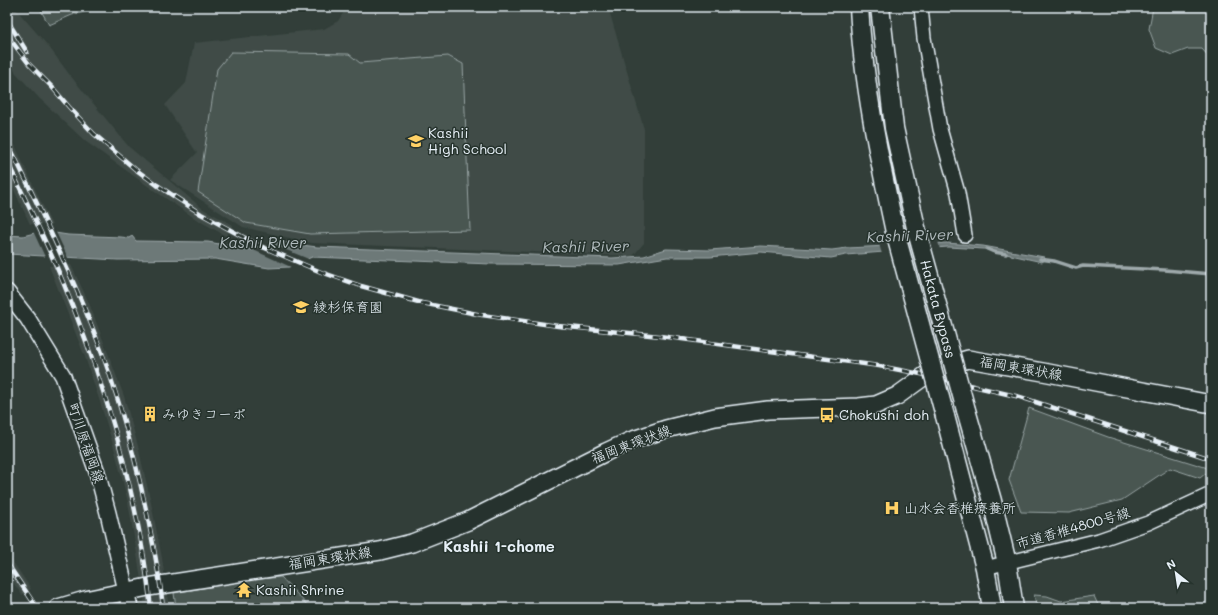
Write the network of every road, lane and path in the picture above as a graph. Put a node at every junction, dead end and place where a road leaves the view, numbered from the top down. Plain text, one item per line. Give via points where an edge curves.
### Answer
1 (859, 7) edge
2 (880, 7) edge
3 (921, 7) edge
4 (965, 235) dead end
5 (7, 292) edge
6 (1211, 404) edge
7 (1211, 494) edge
8 (1007, 563) junction
9 (985, 568) junction
10 (127, 591) junction
11 (58, 608) edge
12 (130, 608) edge
13 (992, 608) edge
14 (1014, 608) edge

1 - 9 highway, Hakata Bypass, bridge via 874,132 895,232
2 - 8 highway, Hakata Bypass, bridge via 894,128 916,228
3 - 4 street via 940,129 958,193
5 - 10 main road, 町川原福岡線 via 28,319 63,376 97,472
6 - 10 main road, 福岡東環状線 via 968,359 936,370 897,396 876,405 768,410 715,417 666,429 606,452 468,521 412,543
7 - 8 street, 市道香椎4800号線 via 1148,523 1100,540
8 - 9 street, 市道香椎4800号線
8 - 14 highway, Hakata Bypass
9 - 13 highway, Hakata Bypass
10 - 11 main road, 福岡東環状線
10 - 12 main road, 町川原福岡線

